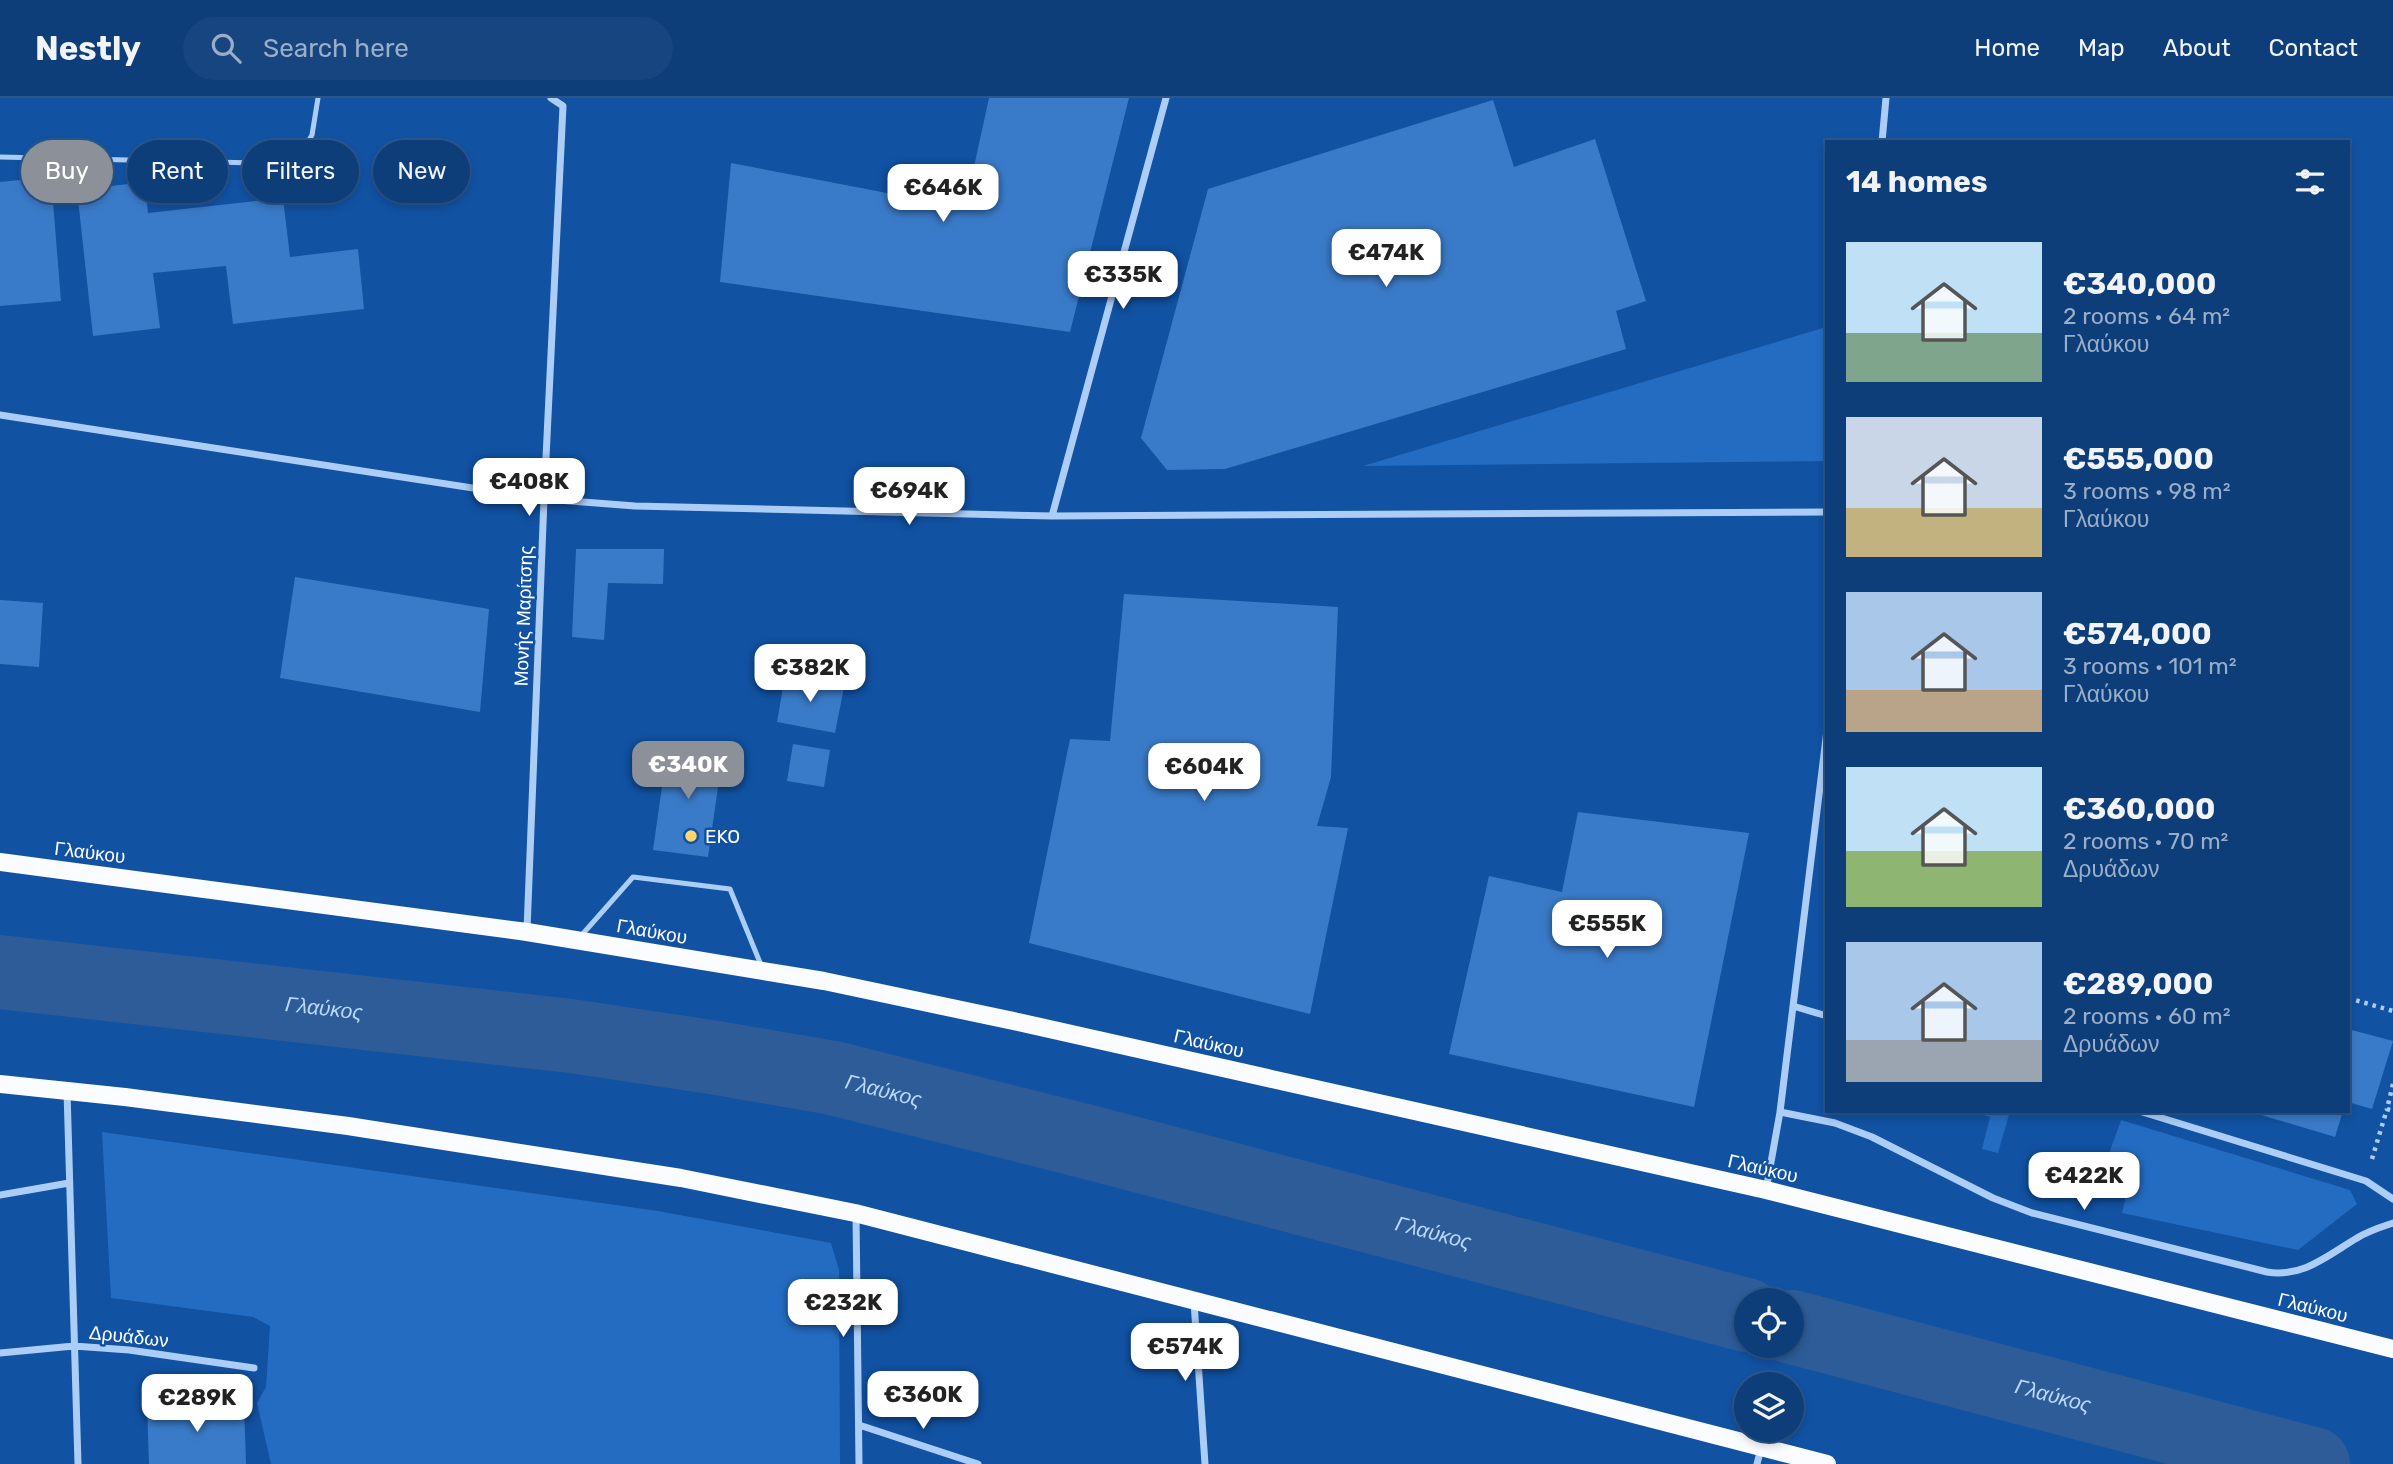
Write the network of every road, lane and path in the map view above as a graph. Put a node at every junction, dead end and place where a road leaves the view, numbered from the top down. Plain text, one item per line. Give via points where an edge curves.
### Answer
1 (318, 98) edge
2 (551, 98) edge
3 (1166, 98) edge
4 (1886, 98) edge
5 (1882, 140) edge
6 (0, 157) edge
7 (0, 415) edge
8 (544, 499) junction
9 (1825, 512) edge
10 (1052, 516) junction
11 (1825, 746) edge
12 (0, 862) edge
13 (527, 932) junction
14 (577, 940) junction
15 (763, 971) junction
16 (2350, 999) edge
17 (1793, 1006) junction
18 (2393, 1011) edge
19 (1825, 1015) edge
20 (0, 1084) edge
21 (2393, 1084) edge
22 (67, 1090) junction
23 (2390, 1110) edge
24 (1780, 1112) junction
25 (2145, 1113) edge
26 (2366, 1181) junction
27 (69, 1182) junction
28 (1766, 1190) junction
29 (0, 1195) edge
30 (2393, 1199) edge
31 (856, 1213) junction
32 (2393, 1223) edge
33 (1194, 1301) junction
34 (74, 1346) junction
35 (2393, 1349) edge
36 (0, 1353) edge
37 (254, 1368) dead end
38 (859, 1425) junction
39 (1759, 1456) edge
40 (78, 1464) edge
41 (859, 1464) edge
42 (978, 1464) edge
43 (1205, 1464) edge
44 (1827, 1464) edge

1 - 6 lane via 312,135 294,164
2 - 8 street, Μονής Μαρίτσης via 563,106
3 - 10 street
4 - 5 street
7 - 8 street
8 - 10 street via 635,506
8 - 13 street, Μονής Μαρίτσης
9 - 10 street
11 - 17 street
12 - 13 main road, Γλαύκου
13 - 14 main road, Γλαύκου
14 - 15 main road, Γλαύκου
14 - 15 lane via 633,877 730,889
15 - 28 main road, Γλαύκου via 1018,1021
16 - 18 path
17 - 19 street
17 - 24 street
20 - 22 main road
21 - 23 path
22 - 27 street
22 - 31 main road via 606,1166
23 - 26 path
24 - 28 street
24 - 32 street, Γλαύκου via 1835,1123 1872,1137 2032,1213 2277,1274 2317,1263 2360,1236
25 - 26 street
26 - 30 street
27 - 29 street
27 - 34 street
28 - 35 main road, Γλαύκου
31 - 33 main road
31 - 38 street
33 - 39 main road
33 - 43 street
34 - 36 street, Δρυάδων
34 - 37 street, Δρυάδων
34 - 40 street
38 - 41 street
38 - 42 street
39 - 44 main road

